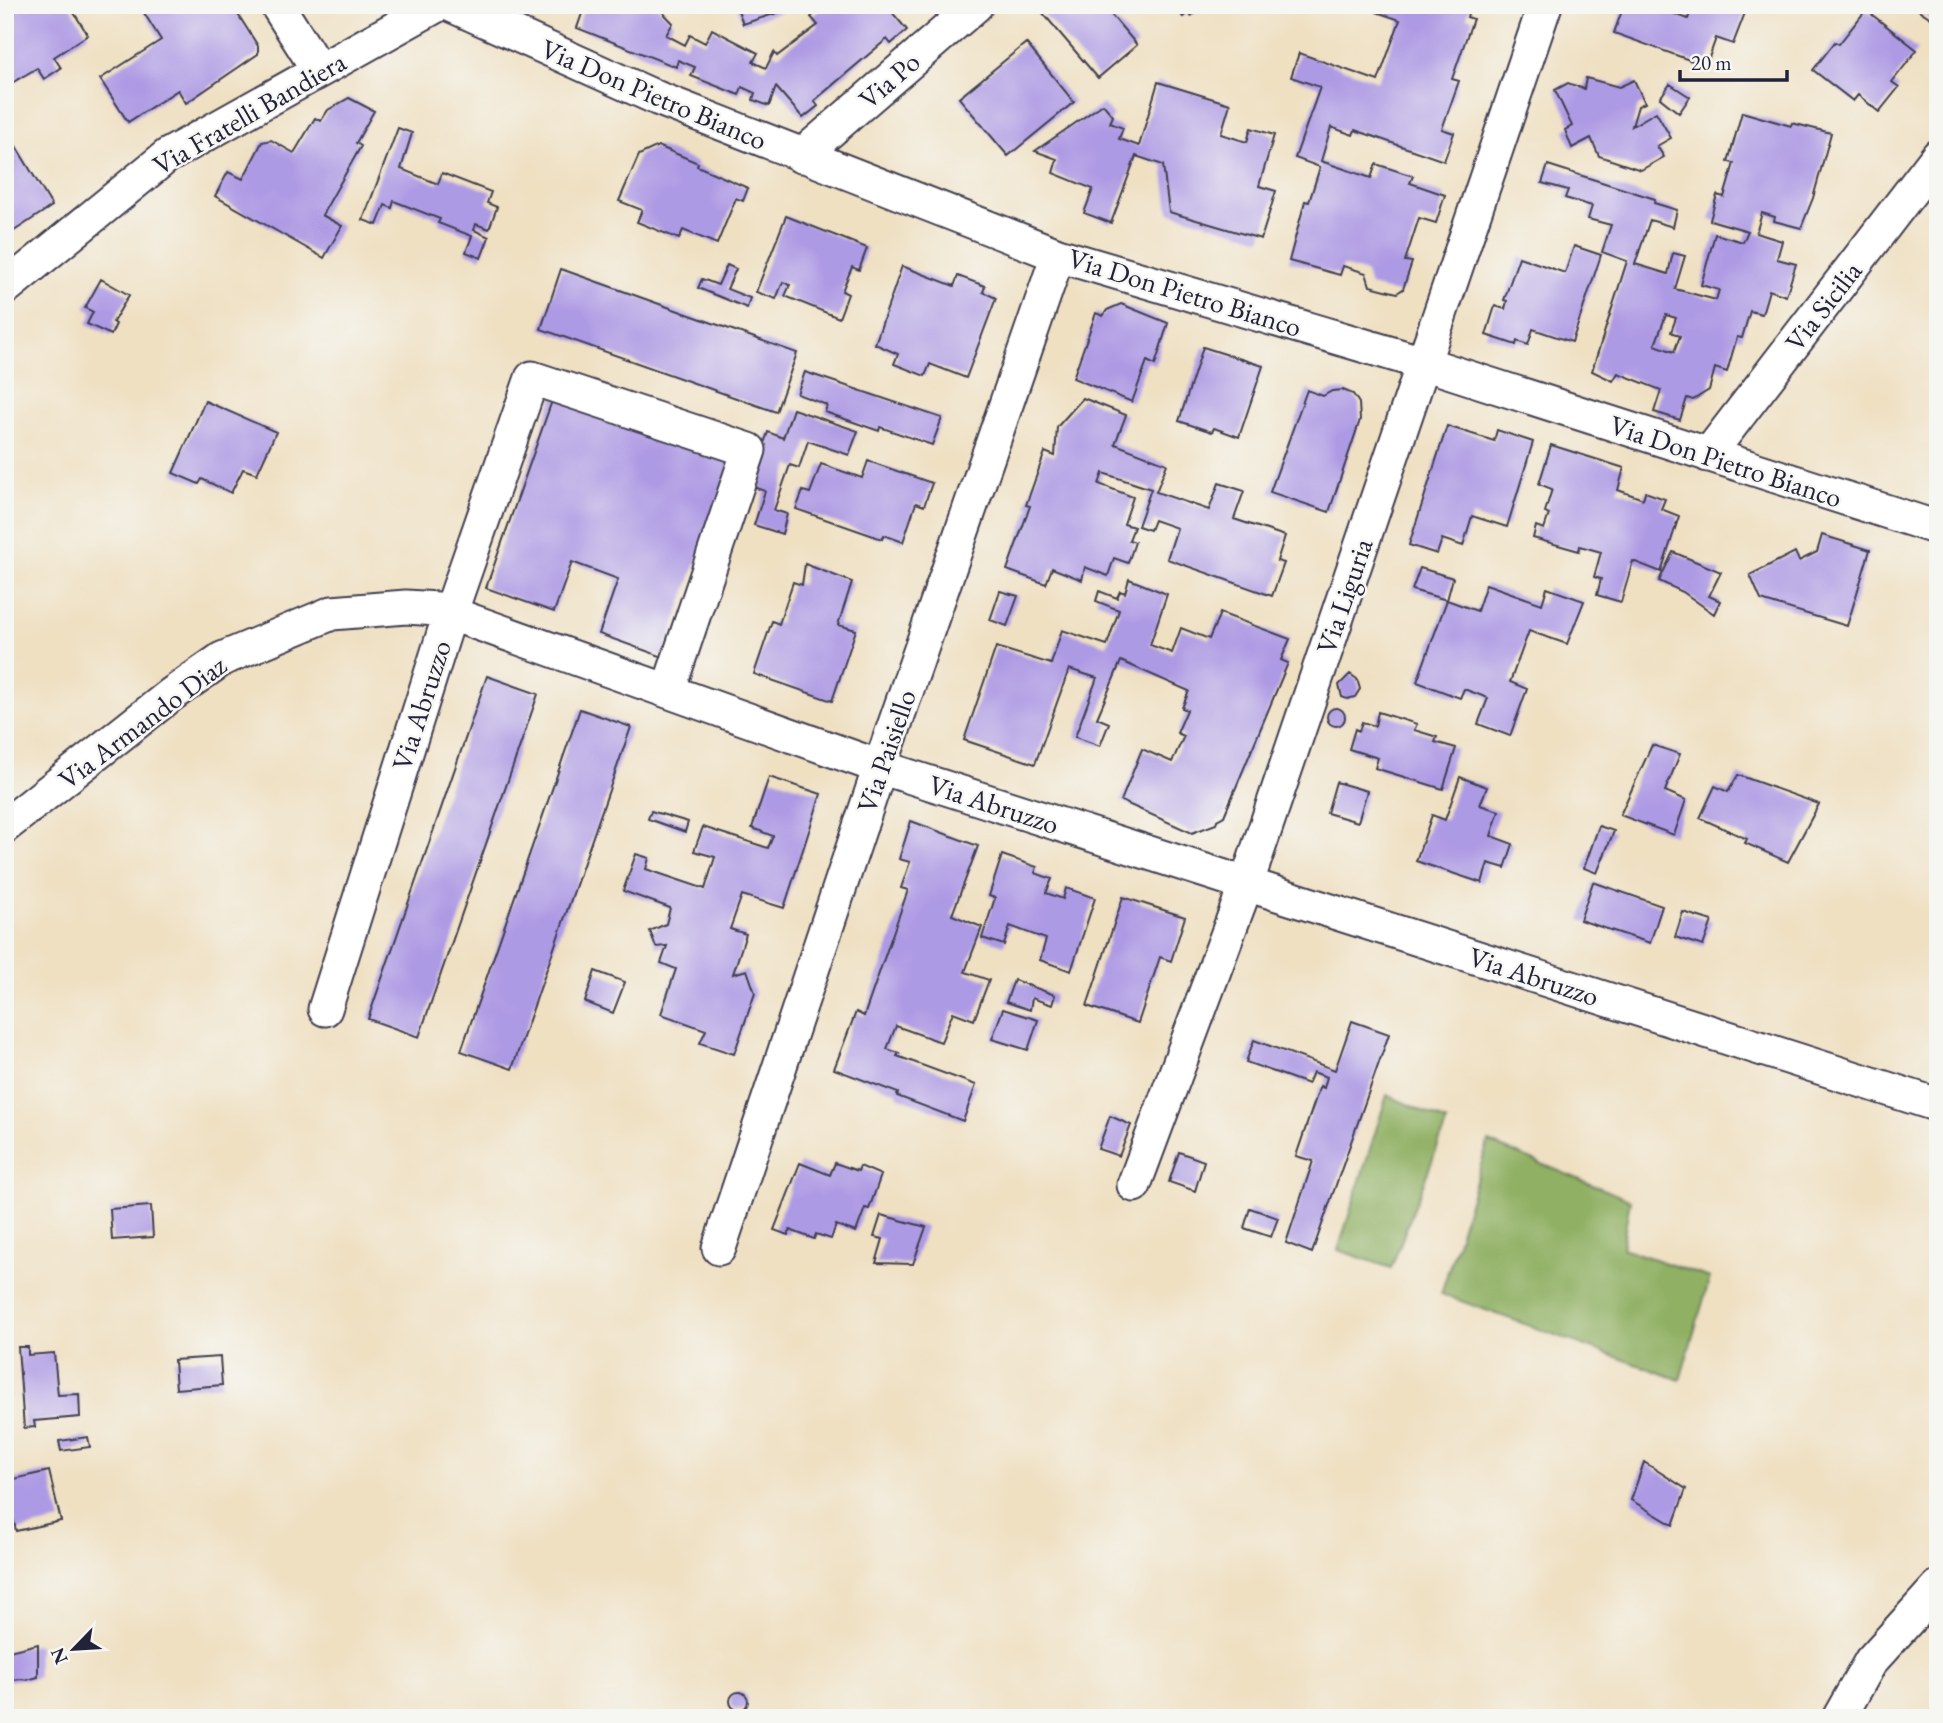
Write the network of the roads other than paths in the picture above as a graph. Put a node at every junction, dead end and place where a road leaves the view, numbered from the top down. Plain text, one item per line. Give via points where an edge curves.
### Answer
1 (277, 5) edge
2 (437, 5) edge
3 (451, 5) edge
4 (976, 5) edge
5 (1545, 5) edge
6 (319, 71) junction
7 (801, 156) junction
8 (1938, 156) edge
9 (1058, 255) junction
10 (5, 288) edge
11 (1423, 363) junction
12 (1708, 455) junction
13 (1938, 528) edge
14 (450, 614) junction
15 (667, 691) junction
16 (880, 767) junction
17 (5, 826) edge
18 (1246, 885) junction
19 (325, 1009) dead end
20 (1938, 1105) edge
21 (1134, 1185) dead end
22 (719, 1248) dead end
23 (1938, 1587) edge
24 (1839, 1718) edge

1 - 6 street
2 - 6 street, Via Fratelli Bandiera
3 - 7 street, Via Don Pietro Bianco via 657,98
4 - 7 street, Via Po
5 - 11 street, Via Liguria
6 - 10 street, Via Fratelli Bandiera via 167,156
7 - 9 street, Via Don Pietro Bianco
8 - 12 street, Via Sicilia
9 - 11 street, Via Don Pietro Bianco
9 - 16 street, Via Paisiello
11 - 12 street, Via Don Pietro Bianco
11 - 18 street, Via Liguria
12 - 13 street, Via Don Pietro Bianco
14 - 15 street, Via Abruzzo
14 - 15 street via 532,378 749,450
14 - 17 street, Via Armando Diaz via 406,607 332,613 222,659
14 - 19 street, Via Abruzzo
15 - 16 street, Via Abruzzo
16 - 18 street, Via Abruzzo
16 - 22 street, Via Paisiello
18 - 20 street, Via Abruzzo
18 - 21 street, Via Liguria
23 - 24 street via 1871,1661

